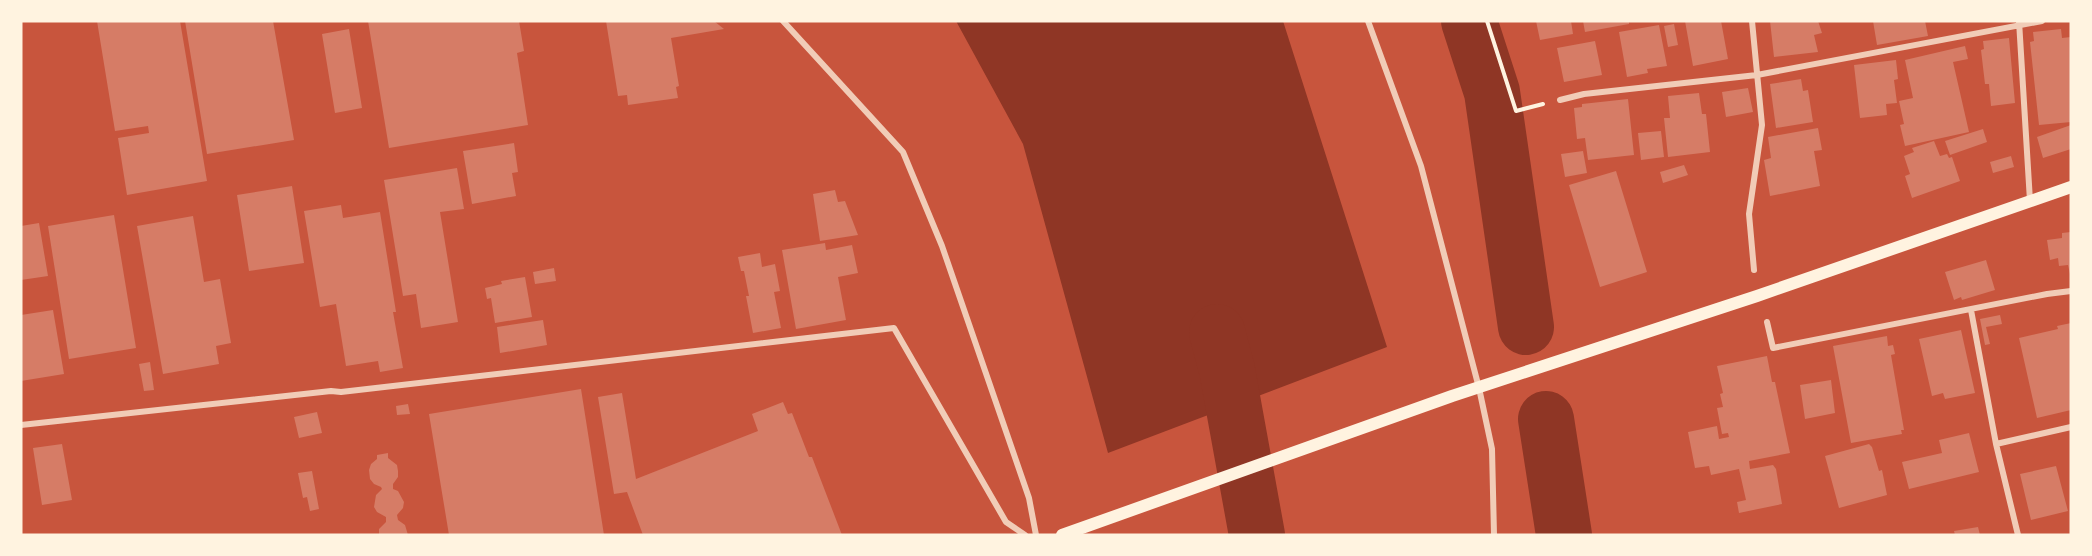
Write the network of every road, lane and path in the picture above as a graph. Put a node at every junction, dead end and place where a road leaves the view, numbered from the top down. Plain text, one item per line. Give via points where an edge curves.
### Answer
1 (783, 21) edge
2 (1368, 21) edge
3 (1487, 21) edge
4 (1752, 21) edge
5 (2042, 21) edge
6 (2019, 23) edge
7 (1757, 75) junction
8 (1560, 100) joint
9 (2071, 187) edge
10 (2030, 201) junction
11 (1754, 270) dead end
12 (2071, 291) edge
13 (1971, 310) junction
14 (1767, 322) dead end
15 (1479, 388) junction
16 (21, 424) edge
17 (2071, 427) edge
18 (1996, 444) junction
19 (1025, 535) edge
20 (1036, 535) edge
21 (1062, 535) edge
22 (1494, 535) edge
23 (2018, 535) edge

1 - 20 street via 903,152 946,256 1029,498
2 - 15 street via 1421,166
3 - 8 path via 1516,111
4 - 7 street
5 - 6 street
6 - 7 street
6 - 10 street
7 - 8 street
7 - 11 street via 1762,125 1749,214
9 - 10 main road
10 - 15 main road
12 - 13 street
13 - 14 street via 1773,348
13 - 18 street
15 - 21 main road
15 - 22 street via 1492,449
16 - 19 street via 341,393 894,328 1006,522
17 - 18 street
18 - 23 street

